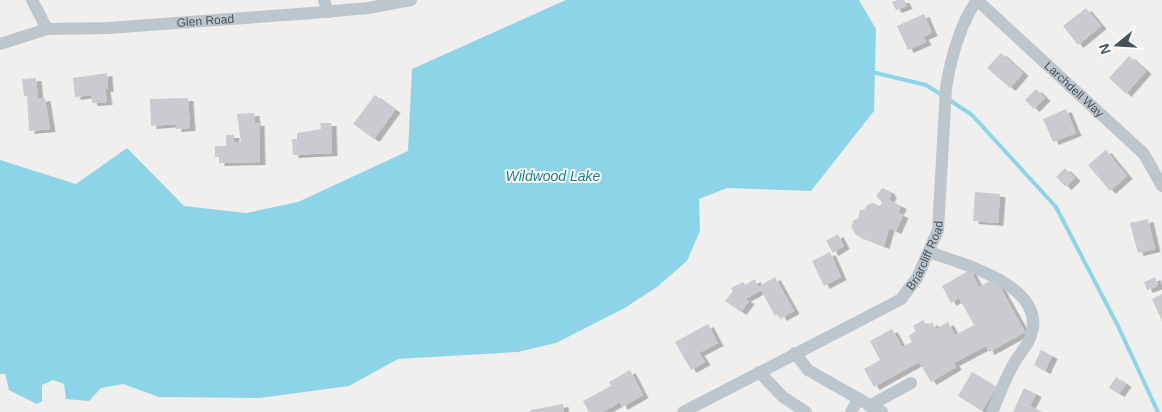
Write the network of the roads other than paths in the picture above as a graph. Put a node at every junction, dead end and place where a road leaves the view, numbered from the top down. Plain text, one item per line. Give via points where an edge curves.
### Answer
1 (32, 0) edge
2 (411, 0) edge
3 (977, 0) edge
4 (326, 6) edge
5 (47, 29) junction
6 (0, 44) edge
7 (1162, 186) edge
8 (929, 252) junction
9 (795, 353) junction
10 (759, 372) junction
11 (911, 383) dead end
12 (863, 403) junction
13 (683, 412) edge
14 (806, 412) edge
15 (851, 412) edge
16 (882, 412) edge
17 (992, 412) edge

1 - 5 street
2 - 4 street, Glen Road via 368,8
3 - 7 street, Larchdell Way via 1144,154
3 - 8 street, Briarcliff Road via 969,12 949,66 938,230
4 - 5 street, Glen Road via 108,28
5 - 6 street, Glen Road
8 - 9 street, Briarcliff Road via 917,278 901,298
8 - 17 street via 995,275 1018,293 1032,313 1031,337 1012,367
9 - 10 street, Briarcliff Road
9 - 12 street via 808,370
10 - 13 street, Briarcliff Road
10 - 14 street via 783,397
11 - 12 street
12 - 15 street
12 - 16 street

